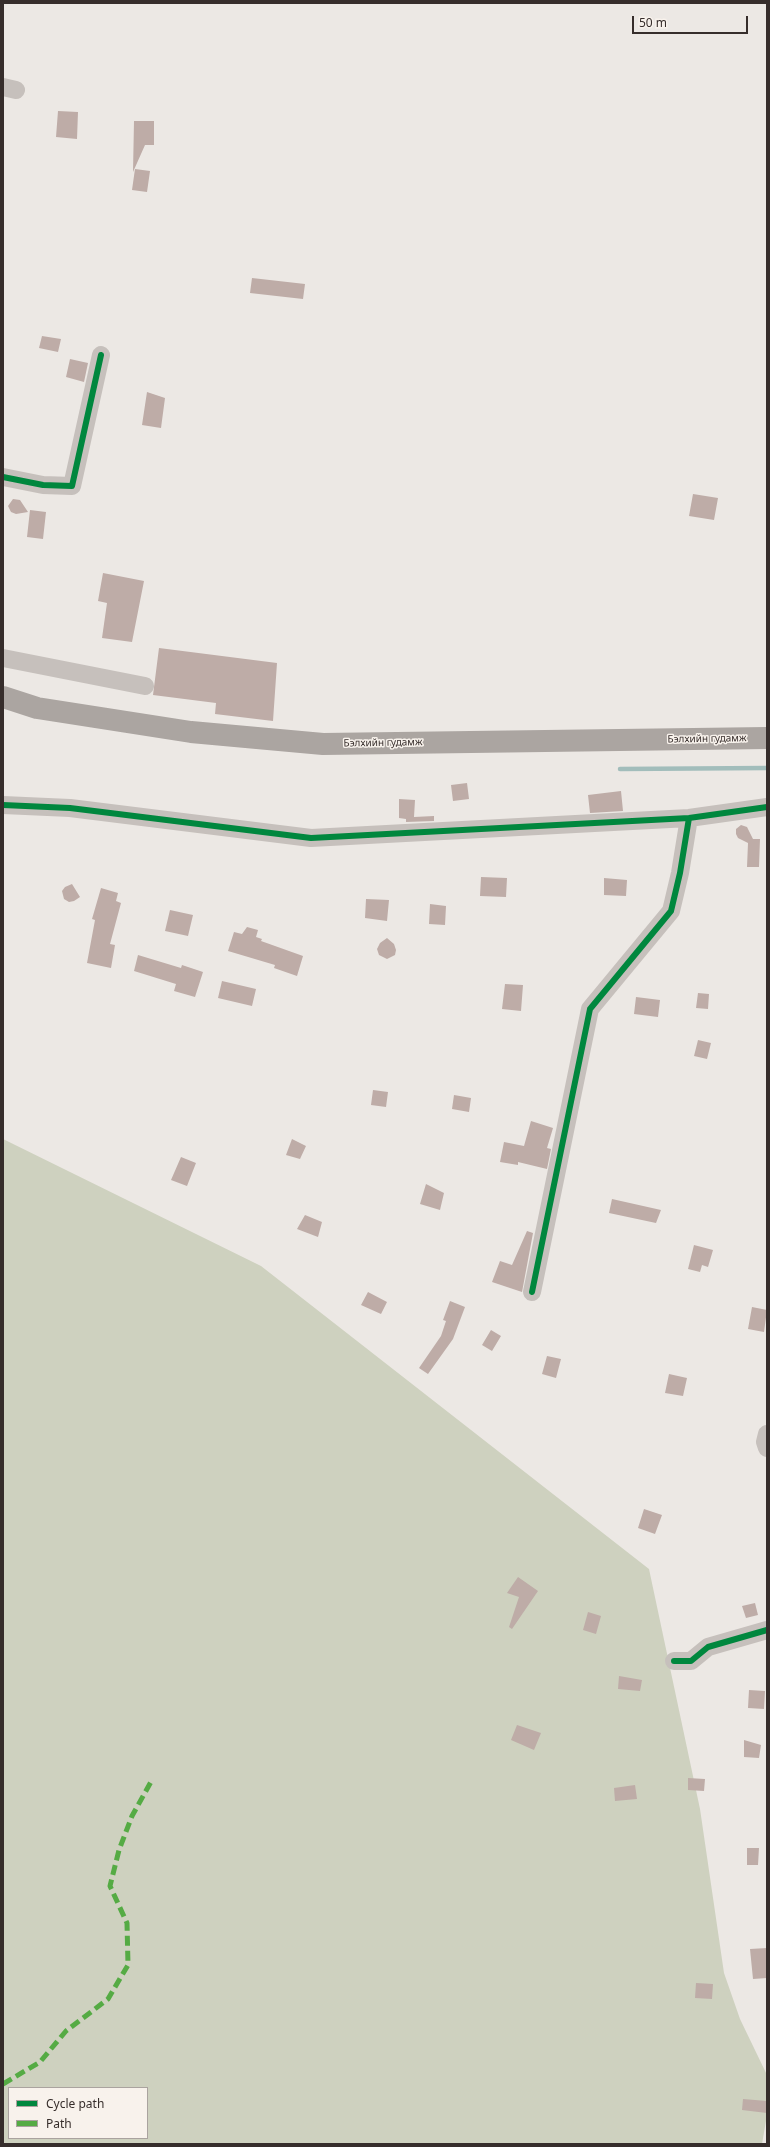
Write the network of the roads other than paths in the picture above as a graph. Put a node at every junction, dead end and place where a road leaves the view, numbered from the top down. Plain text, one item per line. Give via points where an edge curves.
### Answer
1 (101, 355) dead end
2 (3, 477) edge
3 (3, 658) edge
4 (145, 686) dead end
5 (3, 697) edge
6 (767, 738) edge
7 (3, 805) edge
8 (767, 807) edge
9 (689, 818) junction
10 (532, 1292) dead end
11 (767, 1434) edge
12 (767, 1448) edge
13 (767, 1630) edge
14 (674, 1661) dead end

1 - 2 street via 72,486 43,485
3 - 4 street
5 - 6 main road, Бэлхийн гудамж via 37,708 191,732 323,744
7 - 9 street via 70,808 311,838
8 - 9 street
9 - 10 street via 671,911 590,1009
11 - 12 street
13 - 14 street via 708,1647 691,1661

